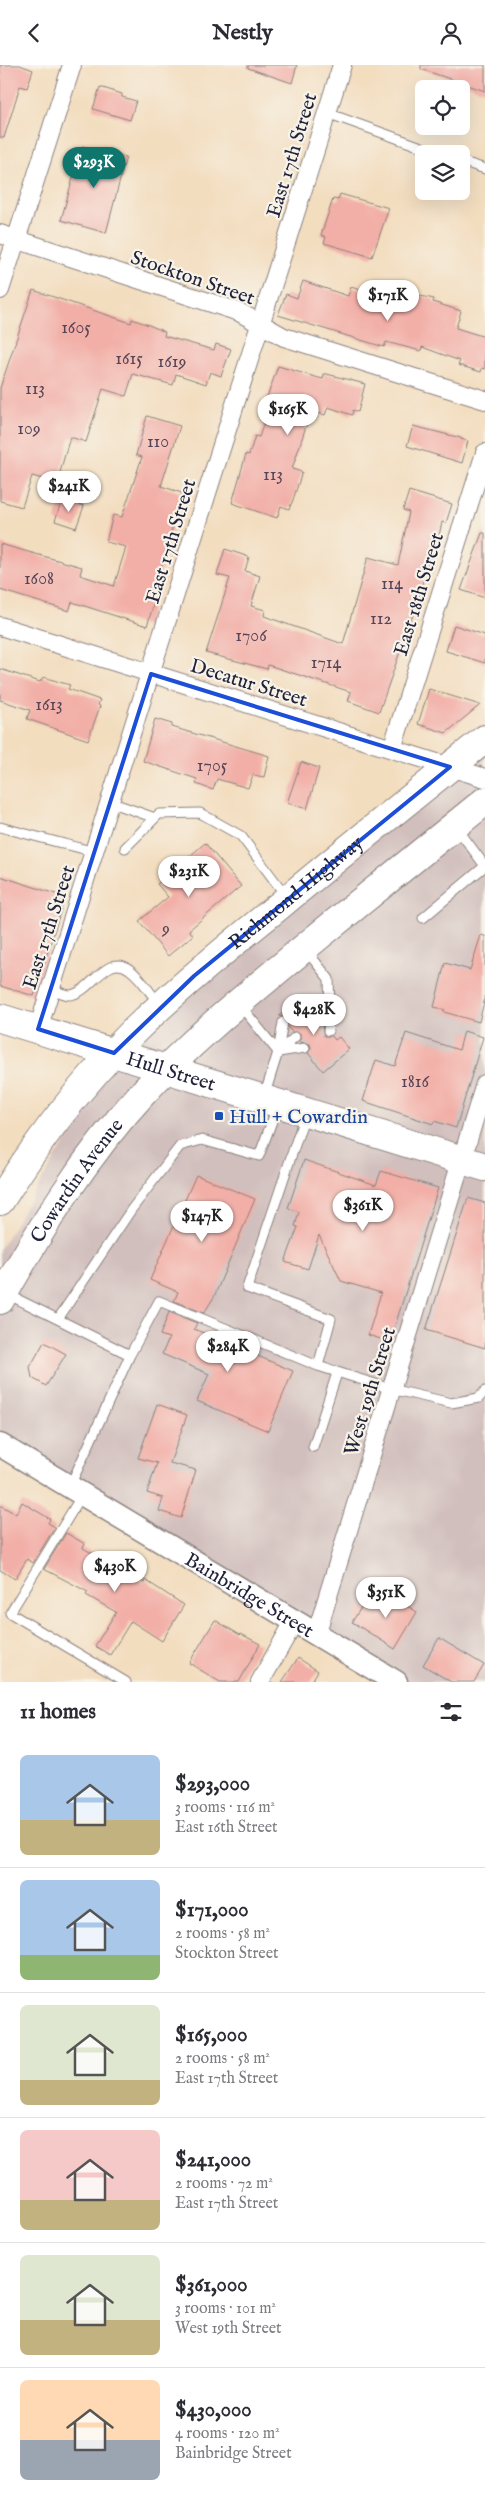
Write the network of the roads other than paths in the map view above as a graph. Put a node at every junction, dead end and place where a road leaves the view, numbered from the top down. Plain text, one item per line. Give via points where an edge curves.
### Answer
1 (72, 65) edge
2 (342, 65) edge
3 (327, 113) junction
4 (416, 145) edge
5 (470, 164) edge
6 (485, 169) edge
7 (8, 237) edge
8 (0, 290) edge
9 (261, 323) junction
10 (485, 400) edge
11 (485, 453) edge
12 (0, 626) edge
13 (151, 674) junction
14 (485, 739) edge
15 (392, 749) junction
16 (450, 767) junction
17 (485, 778) edge
18 (485, 801) edge
19 (110, 802) junction
20 (155, 818) junction
21 (455, 825) junction
22 (0, 827) edge
23 (125, 848) dead end
24 (94, 852) junction
25 (485, 866) edge
26 (288, 898) junction
27 (423, 918) dead end
28 (305, 948) junction
29 (51, 989) junction
30 (238, 1003) junction
31 (307, 1004) dead end
32 (161, 1006) junction
33 (330, 1009) junction
34 (0, 1017) edge
35 (318, 1019) dead end
36 (284, 1022) dead end
37 (38, 1029) junction
38 (328, 1031) dead end
39 (296, 1037) dead end
40 (305, 1049) dead end
41 (278, 1052) junction
42 (114, 1053) junction
43 (166, 1069) junction
44 (485, 1084) edge
45 (271, 1102) junction
46 (306, 1112) junction
47 (473, 1163) edge
48 (0, 1201) edge
49 (2, 1297) edge
50 (58, 1319) junction
51 (130, 1355) junction
52 (318, 1366) junction
53 (338, 1373) junction
54 (391, 1389) junction
55 (485, 1391) edge
56 (0, 1445) edge
57 (313, 1447) dead end
58 (76, 1491) junction
59 (294, 1622) junction
60 (316, 1635) junction
61 (126, 1682) edge
62 (260, 1682) edge
63 (396, 1682) edge

1 - 7 street
2 - 3 street, East 17th Street
3 - 4 lane
3 - 9 street, East 17th Street
5 - 6 lane
7 - 8 street
7 - 9 street, Stockton Street via 239,312
9 - 10 street, Stockton Street via 284,337
9 - 13 street, East 17th Street
11 - 15 street, East 18th Street
12 - 13 street, Decatur Street
13 - 15 street, Decatur Street
13 - 19 street, East 17th Street
14 - 16 main road, Richmond Highway
15 - 16 street, Decatur Street
16 - 17 street, Decatur Street
16 - 26 main road, Richmond Highway
18 - 21 main road
19 - 20 lane
19 - 24 street, East 17th Street
20 - 23 lane
20 - 26 lane via 159,814 200,813 241,836
21 - 25 lane
21 - 28 main road
22 - 24 lane
24 - 29 street, East 17th Street
25 - 27 lane
26 - 32 main road, Richmond Highway
28 - 30 main road
28 - 33 lane via 329,979
29 - 32 lane via 69,995 76,993 101,973 119,965 128,968
29 - 37 street, East 17th Street
30 - 41 lane
30 - 43 main road
31 - 33 lane
32 - 42 main road, Richmond Highway
33 - 35 lane
33 - 38 lane
34 - 37 main road, Hull Street
36 - 41 lane
37 - 42 main road, Hull Street
39 - 41 lane
40 - 41 lane
41 - 45 lane
42 - 43 main road, Hull Street
42 - 48 main road via 51,1127
43 - 45 main road, Hull Street
43 - 49 main road, Cowardin Avenue via 74,1178
44 - 47 street, West 19th Street
45 - 46 main road, Hull Street
45 - 50 lane via 259,1155 202,1141 180,1146 131,1210
46 - 47 main road, Hull Street
46 - 52 lane via 247,1288 331,1319
47 - 54 street, West 19th Street
49 - 50 lane
50 - 51 lane
51 - 52 lane via 159,1301
51 - 58 lane
52 - 53 lane
53 - 54 lane
53 - 57 lane
54 - 55 lane via 451,1403 479,1398
54 - 60 street, West 19th Street
56 - 58 street, Bainbridge Street
58 - 59 street, Bainbridge Street
58 - 61 lane via 10,1613
59 - 60 street, Bainbridge Street
59 - 62 street
60 - 63 street, Bainbridge Street

